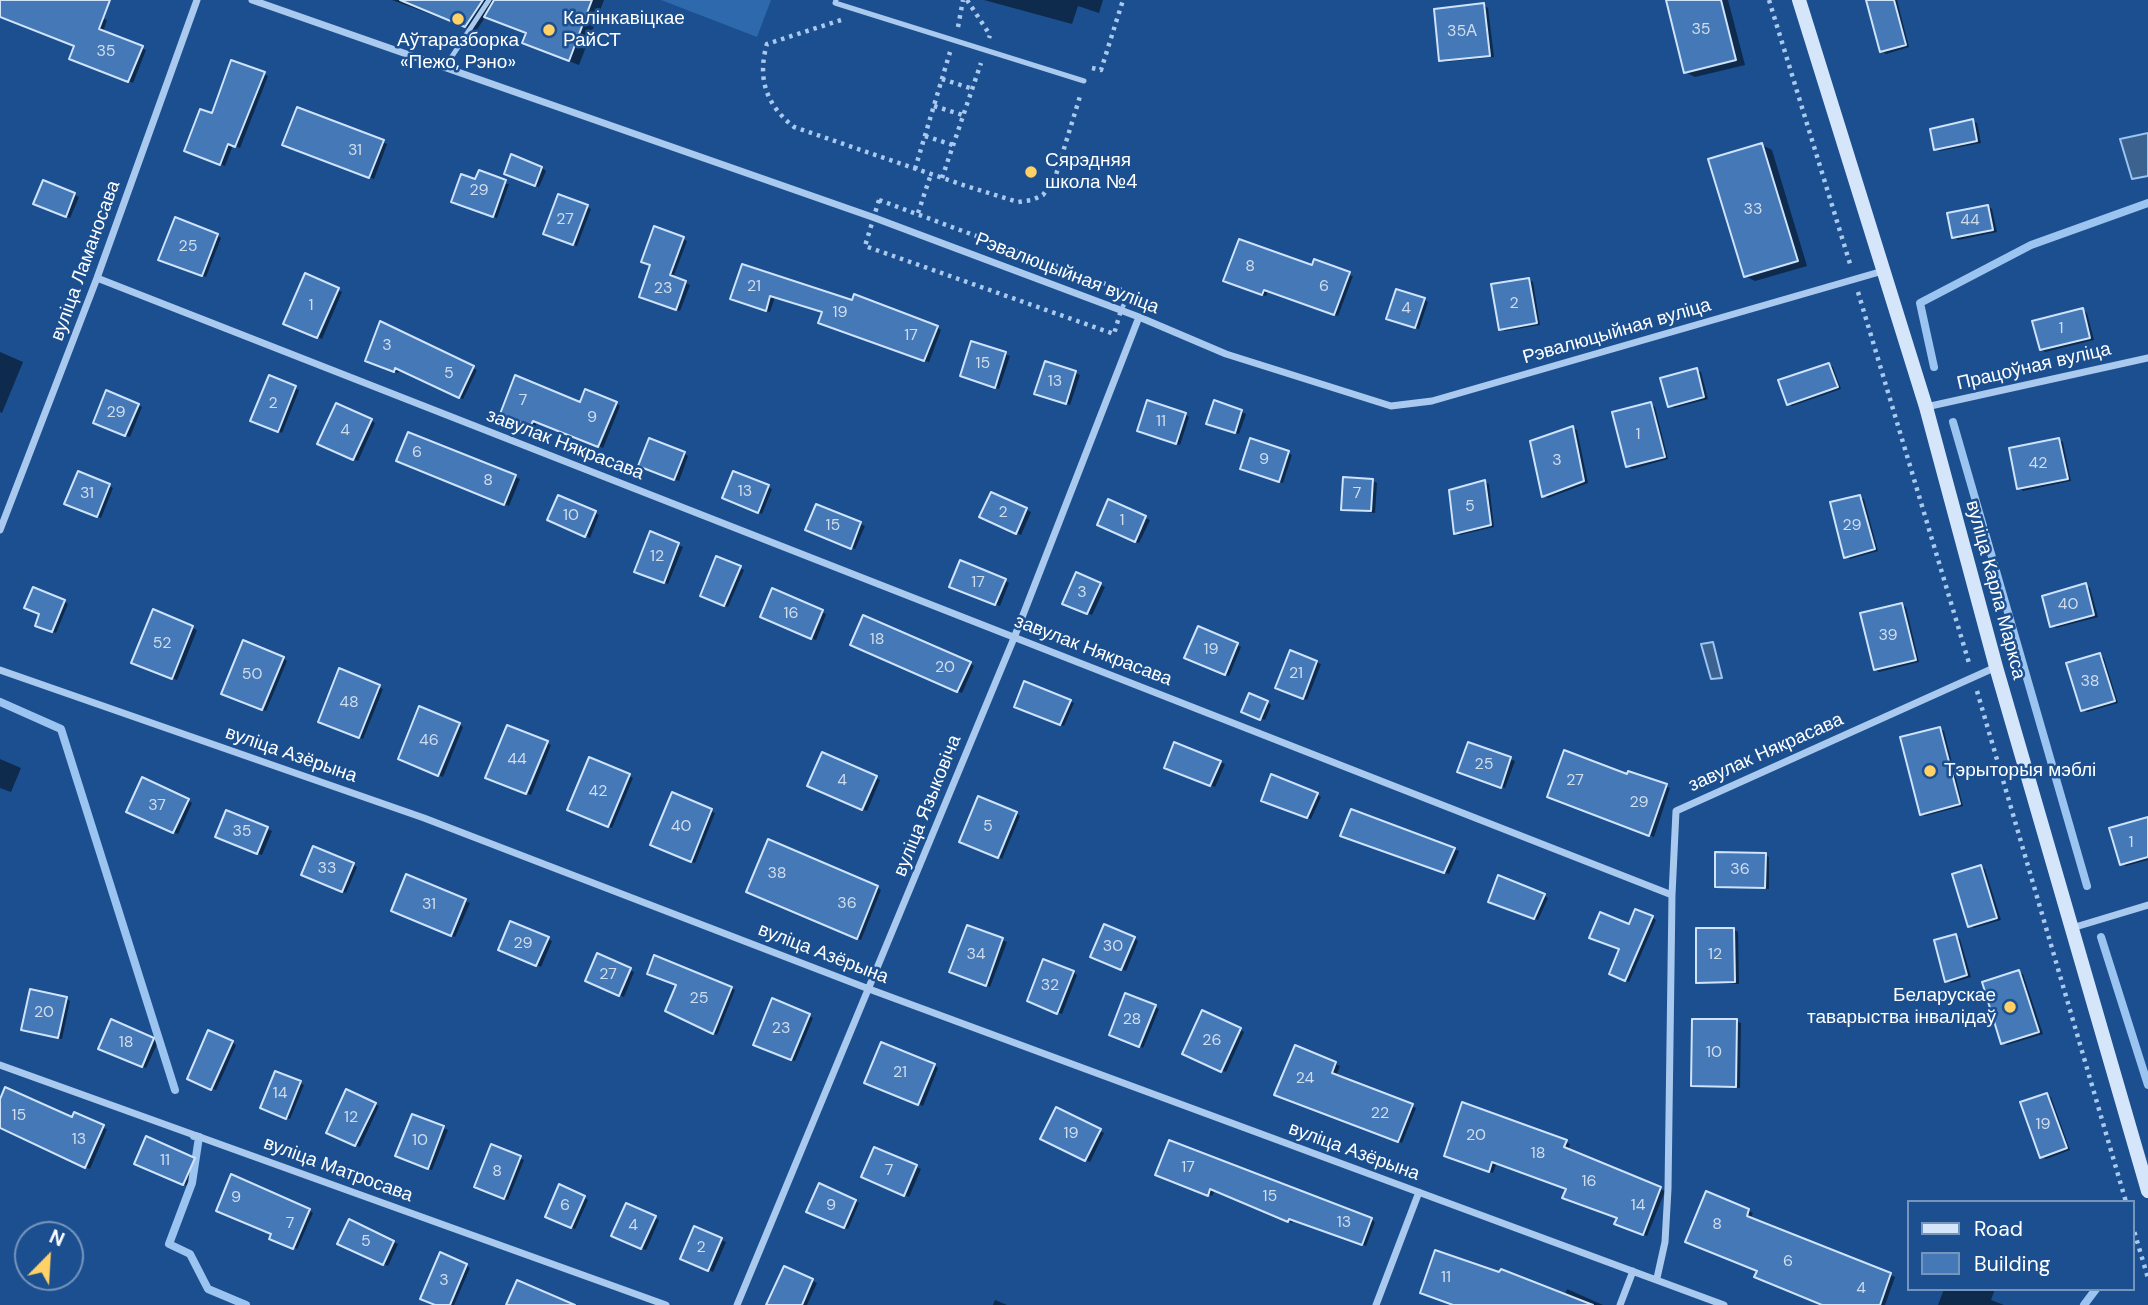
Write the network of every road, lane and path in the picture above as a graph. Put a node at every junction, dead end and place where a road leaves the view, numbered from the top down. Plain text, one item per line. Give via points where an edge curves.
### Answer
1 (197, 0) edge
2 (251, 0) edge
3 (489, 0) edge
4 (836, 0) edge
5 (965, 0) edge
6 (1123, 0) edge
7 (1769, 0) edge
8 (1799, 0) edge
9 (865, 13) junction
10 (946, 20) dead end
11 (958, 24) junction
12 (965, 28) dead end
13 (981, 33) dead end
14 (990, 36) junction
15 (1003, 40) dead end
16 (954, 41) junction
17 (985, 50) junction
18 (1081, 65) dead end
19 (445, 67) junction
20 (1101, 70) junction
21 (942, 79) junction
22 (1084, 82) junction
23 (972, 89) junction
24 (934, 106) junction
25 (964, 115) junction
26 (925, 136) junction
27 (953, 145) junction
28 (915, 169) junction
29 (931, 174) junction
30 (942, 178) junction
31 (918, 213) dead end
32 (1883, 271) junction
33 (97, 278) junction
34 (1854, 279) junction
35 (1139, 317) junction
36 (2148, 358) edge
37 (1926, 407) junction
38 (0, 530) edge
39 (1014, 638) junction
40 (1996, 667) junction
41 (0, 670) edge
42 (1973, 677) junction
43 (1672, 895) junction
44 (2148, 905) edge
45 (2072, 929) junction
46 (869, 989) junction
47 (0, 1065) edge
48 (2148, 1191) edge
49 (1419, 1192) junction
50 (2125, 1200) edge
51 (2134, 1231) edge
52 (1633, 1271) junction
53 (1657, 1278) junction
54 (2148, 1278) edge
55 (666, 1305) edge
56 (737, 1305) edge
57 (1376, 1305) edge
58 (1620, 1305) edge
59 (1724, 1305) edge

1 - 33 street, вуліца Ламаносава
2 - 19 street, Рэвалюцыйная вуліца
3 - 19 lane
4 - 9 lane
5 - 11 path
5 - 14 path
6 - 20 path
7 - 34 path
8 - 32 main road, вуліца Карла Маркса
9 - 16 lane
9 - 28 path via 767,44 761,63 766,92 780,116 794,127
10 - 11 path
11 - 12 path
11 - 16 path
13 - 14 path
14 - 15 path
14 - 17 path
16 - 17 lane
16 - 21 path
17 - 22 lane
17 - 23 path
18 - 20 path
19 - 35 street, Рэвалюцыйная вуліца via 875,218
20 - 22 path
21 - 23 path
21 - 24 path
22 - 30 path via 1055,178 1043,195 1018,202
23 - 25 path
24 - 25 path
24 - 26 path
25 - 27 path
26 - 27 path
26 - 28 path
27 - 30 path
28 - 29 path
29 - 30 path
29 - 31 path
32 - 34 street, Рэвалюцыйная вуліца
32 - 37 main road, вуліца Карла Маркса
33 - 38 street, вуліца Ламаносава
33 - 39 street, завулак Някрасава
34 - 35 street, Рэвалюцыйная вуліца via 1432,401 1391,406 1226,354
34 - 42 path
35 - 39 street, вуліца Языковіча
36 - 37 street, Працоўная вуліца
37 - 40 main road, вуліца Карла Маркса
39 - 43 street, завулак Някрасава
39 - 46 street, вуліца Языковіча
40 - 42 street, завулак Някрасава
40 - 45 main road, вуліца Карла Маркса
41 - 46 street, вуліца Азёрына via 424,818
42 - 43 street, завулак Някрасава via 1676,811
42 - 50 path
43 - 53 street via 1668,1176 1665,1242
44 - 45 street
45 - 48 main road, вуліца Карла Маркса
46 - 49 street, вуліца Азёрына
46 - 56 street, вуліца Языковіча
47 - 55 street, вуліца Матросава
49 - 52 street, вуліца Азёрына
49 - 57 street
51 - 54 path
52 - 53 street, вуліца Азёрына
52 - 58 street
53 - 59 street, вуліца Азёрына

